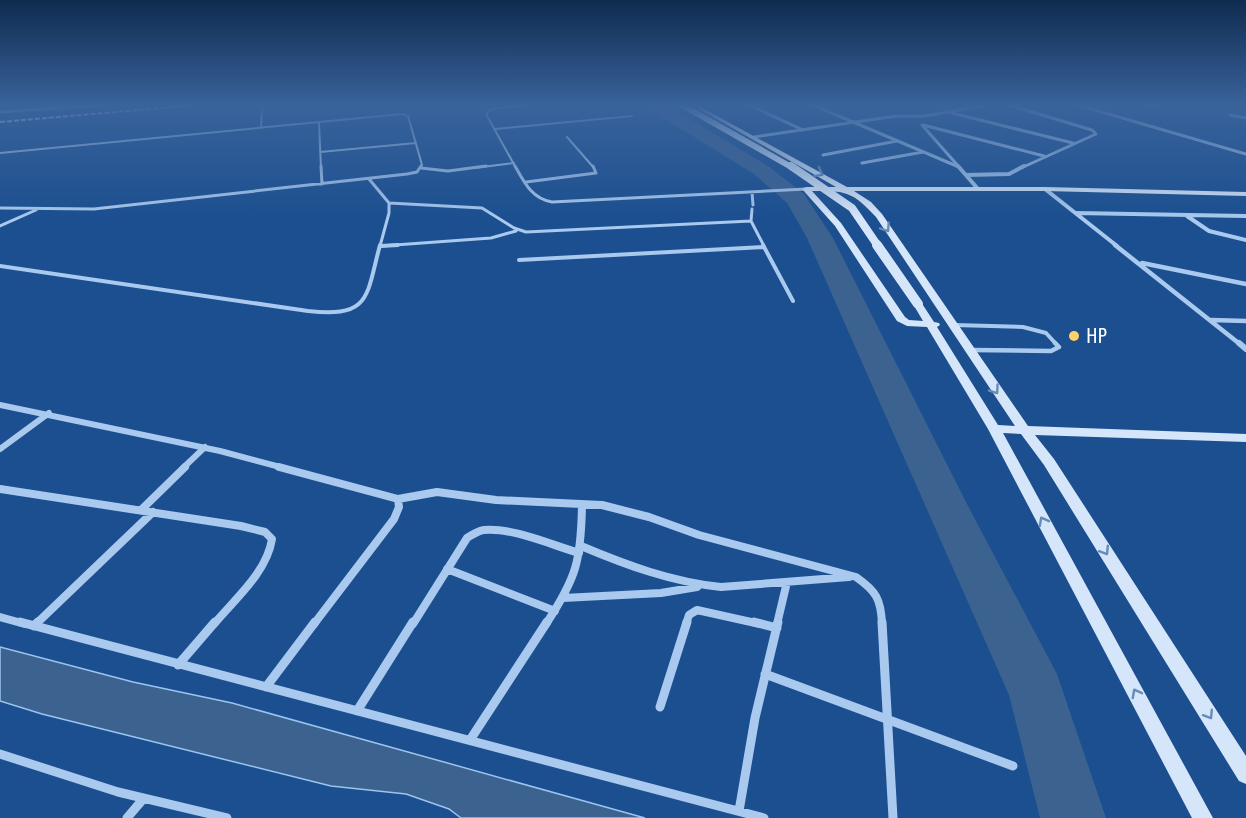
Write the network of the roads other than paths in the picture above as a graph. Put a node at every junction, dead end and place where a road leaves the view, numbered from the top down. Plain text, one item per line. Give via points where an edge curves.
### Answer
1 (103, 143) edge
2 (320, 143) edge
3 (414, 143) edge
4 (416, 143) edge
5 (503, 143) edge
6 (572, 143) edge
7 (750, 143) edge
8 (765, 143) edge
9 (886, 143) edge
10 (903, 143) edge
11 (938, 143) edge
12 (994, 143) edge
13 (1074, 143) edge
14 (1209, 143) edge
15 (320, 152) junction
16 (923, 152) junction
17 (0, 153) edge
18 (1246, 154) edge
19 (823, 155) dead end
20 (1044, 156) junction
21 (514, 163) junction
22 (862, 163) dead end
23 (960, 167) junction
24 (421, 168) junction
25 (966, 175) junction
26 (369, 179) junction
27 (526, 182) junction
28 (322, 184) junction
29 (845, 188) junction
30 (806, 189) junction
31 (978, 189) junction
32 (1046, 189) junction
33 (752, 192) junction
34 (1246, 194) edge
35 (389, 203) junction
36 (0, 208) edge
37 (37, 210) junction
38 (1075, 213) junction
39 (1186, 215) junction
40 (1246, 216) edge
41 (751, 221) junction
42 (0, 226) edge
43 (516, 231) junction
44 (1246, 240) edge
45 (381, 246) junction
46 (764, 247) junction
47 (519, 260) dead end
48 (1139, 263) junction
49 (0, 266) edge
50 (1246, 284) edge
51 (793, 301) dead end
52 (1211, 320) junction
53 (1246, 321) edge
54 (930, 325) junction
55 (952, 325) junction
56 (1246, 349) edge
57 (968, 350) junction
58 (0, 405) edge
59 (49, 413) junction
60 (994, 429) junction
61 (1025, 430) junction
62 (1246, 438) edge
63 (205, 447) junction
64 (0, 449) edge
65 (0, 489) edge
66 (398, 498) junction
67 (582, 505) junction
68 (141, 510) junction
69 (153, 512) junction
70 (580, 549) junction
71 (447, 569) junction
72 (856, 577) junction
73 (787, 582) junction
74 (702, 586) junction
75 (563, 598) junction
76 (555, 611) junction
77 (0, 617) edge
78 (34, 626) junction
79 (777, 628) junction
80 (178, 665) junction
81 (765, 674) junction
82 (266, 687) junction
83 (660, 706) dead end
84 (357, 711) junction
85 (888, 718) junction
86 (470, 740) junction
87 (0, 754) edge
88 (1013, 766) dead end
89 (1246, 774) edge
90 (144, 798) junction
91 (739, 811) junction
92 (127, 818) edge
93 (227, 818) edge
94 (764, 818) edge
95 (893, 818) edge
96 (1203, 818) edge

1 - 17 lane
2 - 15 lane
3 - 15 lane
4 - 24 lane
5 - 21 lane
6 - 27 lane via 596,173
7 - 54 street, bridge via 852,208
8 -> 29 street
9 - 19 street
10 - 16 street
11 - 23 street
12 - 20 street
13 - 20 street
14 - 18 street
15 - 28 lane
16 - 22 street
16 - 23 street
20 - 25 street via 1009,174
21 - 24 lane via 448,171
21 - 27 lane
23 - 25 street
24 - 26 lane
25 - 31 street
26 - 28 lane
26 - 35 lane
27 - 33 lane via 534,195 549,201
28 - 37 lane via 94,209
29 - 30 street
29 - 31 street
29 -> 55 street via 879,216
30 - 33 lane
30 - 54 street via 837,225 894,312 907,322
31 - 32 street
32 - 34 street
32 - 38 street
33 - 41 lane
35 - 43 lane via 482,208
35 - 45 lane
36 - 37 lane
37 - 42 lane
38 - 39 street
38 - 48 street
39 - 40 street
39 - 44 street via 1209,231
41 - 43 lane
41 - 46 lane
43 - 45 lane via 491,238
45 - 49 lane via 363,303 348,312 332,313
46 - 47 lane
46 - 51 lane
48 - 50 street
48 - 52 street
52 - 53 street
52 - 56 street
54 - 55 street
54 - 60 street
55 - 57 street
55 - 57 lane via 1023,327 1046,333 1059,347 1051,351
57 -> 61 street
58 - 59 street
59 - 63 street
59 - 64 street
60 - 61 street
96 -> 60 street
61 - 62 street
61 -> 89 street
63 - 66 street
63 - 68 street
65 - 68 street
66 - 67 street via 437,492
66 - 82 street via 394,519
67 - 70 street
67 - 72 street via 623,510 699,535
68 - 69 street
69 - 78 street
69 - 80 street via 241,526 266,532 272,539 270,553 258,572
70 - 71 street via 486,529 467,538
70 - 74 street
70 - 75 street via 576,570
71 - 76 street
71 - 84 street
72 - 73 street
72 - 85 street via 872,588 881,606
73 - 74 street
73 - 79 street
74 - 75 street via 661,593
75 - 76 street
76 - 86 street
77 - 78 street
78 - 80 street
79 - 81 street
79 - 83 street via 696,610 689,615
80 - 82 street
81 - 85 street
81 - 91 street
82 - 84 street
84 - 86 street
85 - 88 street
85 - 95 street
86 - 91 street
87 - 90 street
90 - 92 street
90 - 93 street
91 - 94 street

